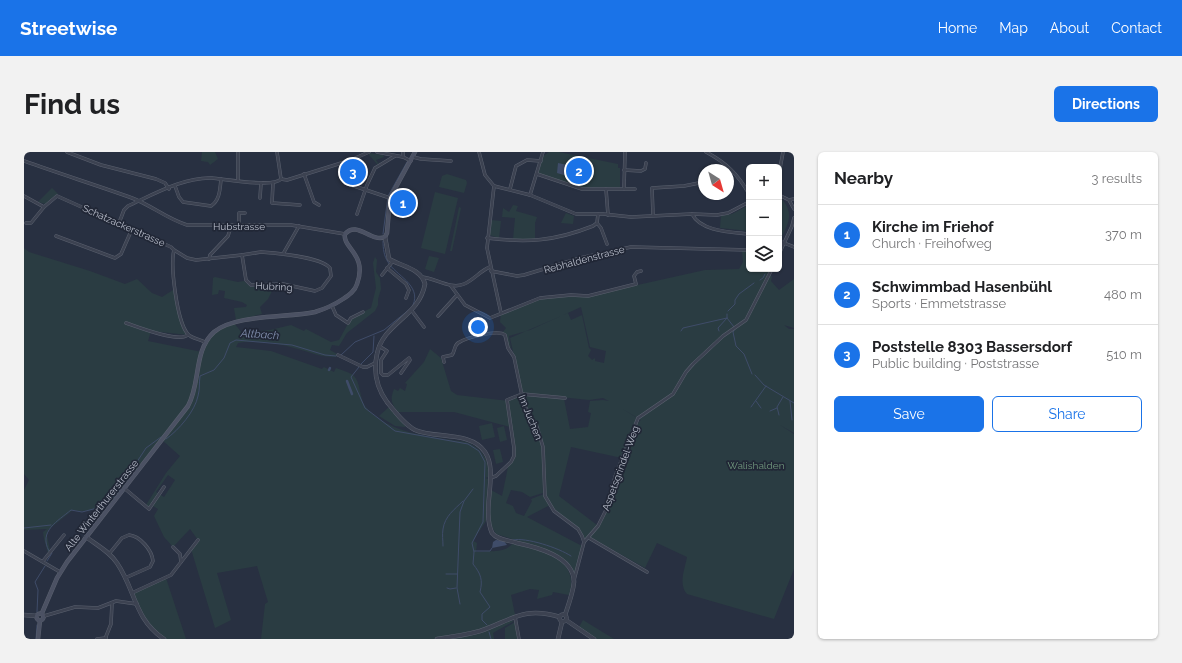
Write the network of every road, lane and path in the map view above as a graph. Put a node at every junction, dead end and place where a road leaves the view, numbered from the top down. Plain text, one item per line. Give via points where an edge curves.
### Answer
1 (67, 152) edge
2 (238, 152) edge
3 (277, 152) edge
4 (368, 152) edge
5 (377, 152) edge
6 (403, 152) edge
7 (416, 152) edge
8 (479, 152) edge
9 (543, 152) edge
10 (625, 152) edge
11 (706, 152) edge
12 (783, 152) edge
13 (395, 156) junction
14 (404, 157) junction
15 (413, 157) junction
16 (24, 161) edge
17 (348, 161) junction
18 (411, 161) junction
19 (451, 161) dead end
20 (541, 161) junction
21 (646, 163) dead end
22 (725, 164) edge
23 (781, 164) edge
24 (624, 170) junction
25 (734, 173) edge
26 (304, 174) junction
27 (537, 174) junction
28 (221, 179) junction
29 (281, 179) junction
30 (238, 180) junction
31 (261, 183) junction
32 (273, 183) junction
33 (698, 183) edge
34 (175, 186) junction
35 (494, 186) junction
36 (169, 188) junction
37 (365, 189) junction
38 (510, 189) junction
39 (606, 189) junction
40 (624, 189) junction
41 (635, 189) dead end
42 (746, 189) edge
43 (530, 195) junction
44 (24, 196) edge
45 (389, 196) junction
46 (782, 196) edge
47 (260, 198) dead end
48 (794, 199) edge
49 (789, 200) junction
50 (139, 201) junction
51 (407, 201) dead end
52 (746, 203) edge
53 (300, 205) dead end
54 (318, 205) dead end
55 (44, 207) junction
56 (794, 209) edge
57 (245, 213) dead end
58 (357, 214) dead end
59 (598, 214) junction
60 (692, 214) junction
61 (608, 215) junction
62 (653, 215) junction
63 (794, 219) edge
64 (119, 223) junction
65 (597, 223) junction
66 (26, 224) dead end
67 (231, 226) junction
68 (239, 226) junction
69 (299, 226) junction
70 (132, 229) junction
71 (746, 233) edge
72 (345, 234) junction
73 (56, 236) dead end
74 (385, 237) junction
75 (487, 238) junction
76 (784, 243) junction
77 (607, 244) dead end
78 (782, 247) edge
79 (794, 247) edge
80 (174, 250) junction
81 (746, 250) edge
82 (284, 254) junction
83 (242, 255) junction
84 (209, 259) junction
85 (390, 265) junction
86 (490, 267) junction
87 (491, 271) junction
88 (642, 271) dead end
89 (771, 272) edge
90 (382, 275) dead end
91 (422, 277) junction
92 (451, 286) junction
93 (457, 296) junction
94 (406, 298) dead end
95 (332, 306) junction
96 (412, 311) junction
97 (363, 312) dead end
98 (501, 313) junction
99 (438, 316) dead end
100 (126, 323) dead end
101 (424, 327) dead end
102 (188, 335) junction
103 (206, 343) junction
104 (378, 346) junction
105 (338, 355) dead end
106 (444, 362) dead end
107 (375, 363) junction
108 (401, 373) dead end
109 (521, 394) junction
110 (565, 398) dead end
111 (490, 478) junction
112 (164, 487) dead end
113 (124, 488) junction
114 (64, 535) dead end
115 (86, 537) junction
116 (588, 538) junction
117 (198, 540) dead end
118 (584, 542) junction
119 (173, 547) dead end
120 (24, 551) edge
121 (109, 554) junction
122 (43, 561) junction
123 (182, 562) junction
124 (60, 572) junction
125 (647, 572) dead end
126 (125, 578) junction
127 (574, 580) junction
128 (132, 593) junction
129 (112, 603) junction
130 (137, 604) junction
131 (24, 615) edge
132 (43, 615) junction
133 (564, 615) junction
134 (37, 616) junction
135 (515, 616) junction
136 (560, 617) junction
137 (40, 620) junction
138 (564, 621) junction
139 (38, 639) edge
140 (97, 639) edge
141 (105, 639) edge
142 (164, 639) edge
143 (438, 639) edge
144 (519, 639) edge
145 (558, 639) edge
146 (594, 639) edge

1 - 36 street via 101,165 156,179
2 - 30 street
3 - 29 street
4 - 17 street
5 - 13 street
6 - 14 street
7 - 15 main road
8 - 35 street via 485,175
9 - 20 street
10 - 24 street
11 - 22 street
12 - 23 street
13 - 14 street
13 - 37 street via 378,165
14 - 18 street
15 - 18 main road
15 - 19 street
16 - 50 street, Hubstrasse
17 - 26 street
17 - 37 street via 345,182
18 - 45 main road
20 - 27 street
20 - 38 street via 527,160 516,166
21 - 24 street via 645,169 641,171
24 - 40 street
25 - 42 street
26 - 29 street via 287,180
26 - 54 street via 314,202
27 - 39 street via 582,189
27 - 43 street
28 - 30 street
28 - 34 street via 203,178
28 - 34 street via 219,194 211,206 183,202
29 - 32 street
30 - 31 street
31 - 32 street
31 - 47 street
32 - 53 street via 272,203
33 - 62 street via 652,188
34 - 36 street
35 - 38 street
35 - 75 street
36 - 50 street
37 - 45 street
37 - 58 street
38 - 43 street
39 - 40 street
39 - 61 street
40 - 41 street
43 - 59 street via 576,214
44 - 55 street
45 - 51 street
45 - 74 main road
46 - 49 street
48 - 49 street
49 - 56 street
50 - 64 street via 126,208
50 - 67 street, Hubstrasse via 176,222 187,225
52 - 60 street via 722,214
55 - 64 street, Schatzackerstrasse via 57,196
55 - 66 street, Schatzackerstrasse via 31,223
57 - 68 street via 238,215
59 - 61 street
59 - 65 street
60 - 62 street
60 - 71 street via 709,227
61 - 62 street
63 - 76 street
64 - 70 street, Schatzackerstrasse
65 - 75 street via 576,233 553,239 528,242
65 - 77 street
67 - 68 street, Hubstrasse
67 - 84 street via 228,236
68 - 69 street, Hubstrasse
69 - 72 street, Hubstrasse
69 - 82 street
70 - 73 street via 121,254 115,258
70 - 80 street, Schatzackerstrasse
72 - 74 main road via 353,229 378,238
72 - 95 main road via 345,241 358,259 359,279 352,292
74 - 85 street
75 - 86 street
76 - 78 street
76 - 79 street
80 - 84 street via 192,260
80 - 102 street, Schatzackerstrasse via 175,292
81 - 87 street, Rebhaldenstrasse via 638,246 592,255 524,275
82 - 83 street, Hubring via 261,252
82 - 83 street, Hubring via 327,264 331,276 322,288 315,291 283,284 251,285 246,280
83 - 84 street
85 - 90 street
85 - 91 street via 404,265
85 - 94 street via 409,290
86 - 87 street
86 - 92 street via 460,286
87 - 98 street
88 - 98 street via 634,276 636,284 588,296 540,298
89 - 116 street, Aspetsgrindel-Weg via 746,320 723,336 686,372 673,394 638,418 615,477 606,510
91 - 92 street via 446,282
91 - 96 street via 424,289
92 - 93 street
93 - 98 street via 465,305 490,318
93 - 99 street
95 - 97 street via 336,315 348,323 350,318
95 - 103 main road via 312,312 228,325 215,332
96 - 101 street
96 - 104 street via 388,331
100 - 102 street via 156,333 183,338
102 - 103 street
103 - 113 main road, Alte Winterthurerstrasse via 199,362 192,399
104 - 107 street
104 - 108 street via 387,351 380,366 384,375 388,375 409,358
105 - 107 street via 360,366 367,367
106 - 109 street, Im Juchen via 443,357 452,355 458,343 498,332 505,335 508,348 514,357
107 - 111 street via 375,375 380,391 404,422 422,432 467,440 480,446 489,460
109 - 110 street
109 - 111 street via 508,400 513,460 496,476
109 - 118 street, Im Juchen via 526,410 537,427 543,447 545,496 554,511 580,532
111 - 127 street via 488,509 489,526 493,534 556,557 567,565
112 - 113 street via 149,509
113 - 115 main road, Alte Winterthurerstrasse
114 - 122 street
115 - 121 street
115 - 124 main road, Alte Winterthurerstrasse
116 - 118 street, Aspetsgrindel-Weg
116 - 125 street
117 - 123 street
118 - 127 street
119 - 123 street via 180,554
120 - 122 street
121 - 126 street
121 - 126 street via 122,538 128,535 136,537 149,550 153,561 150,567
122 - 124 street
123 - 128 street via 171,575
124 - 132 main road, Alte Winterthurerstrasse
126 - 128 street
127 - 133 street
128 - 130 street
129 - 130 street via 118,601
129 - 132 street via 94,609 74,607
129 - 141 street via 111,624
130 - 142 street via 146,624
131 - 134 street
132 - 134 main road via 38,613
132 - 137 main road via 43,619
133 - 136 street
133 - 138 street
134 - 137 main road
135 - 136 street via 536,613
135 - 143 street via 474,633
135 - 144 street
136 - 138 street
137 - 139 main road
138 - 145 street
138 - 146 street
140 - 141 street

